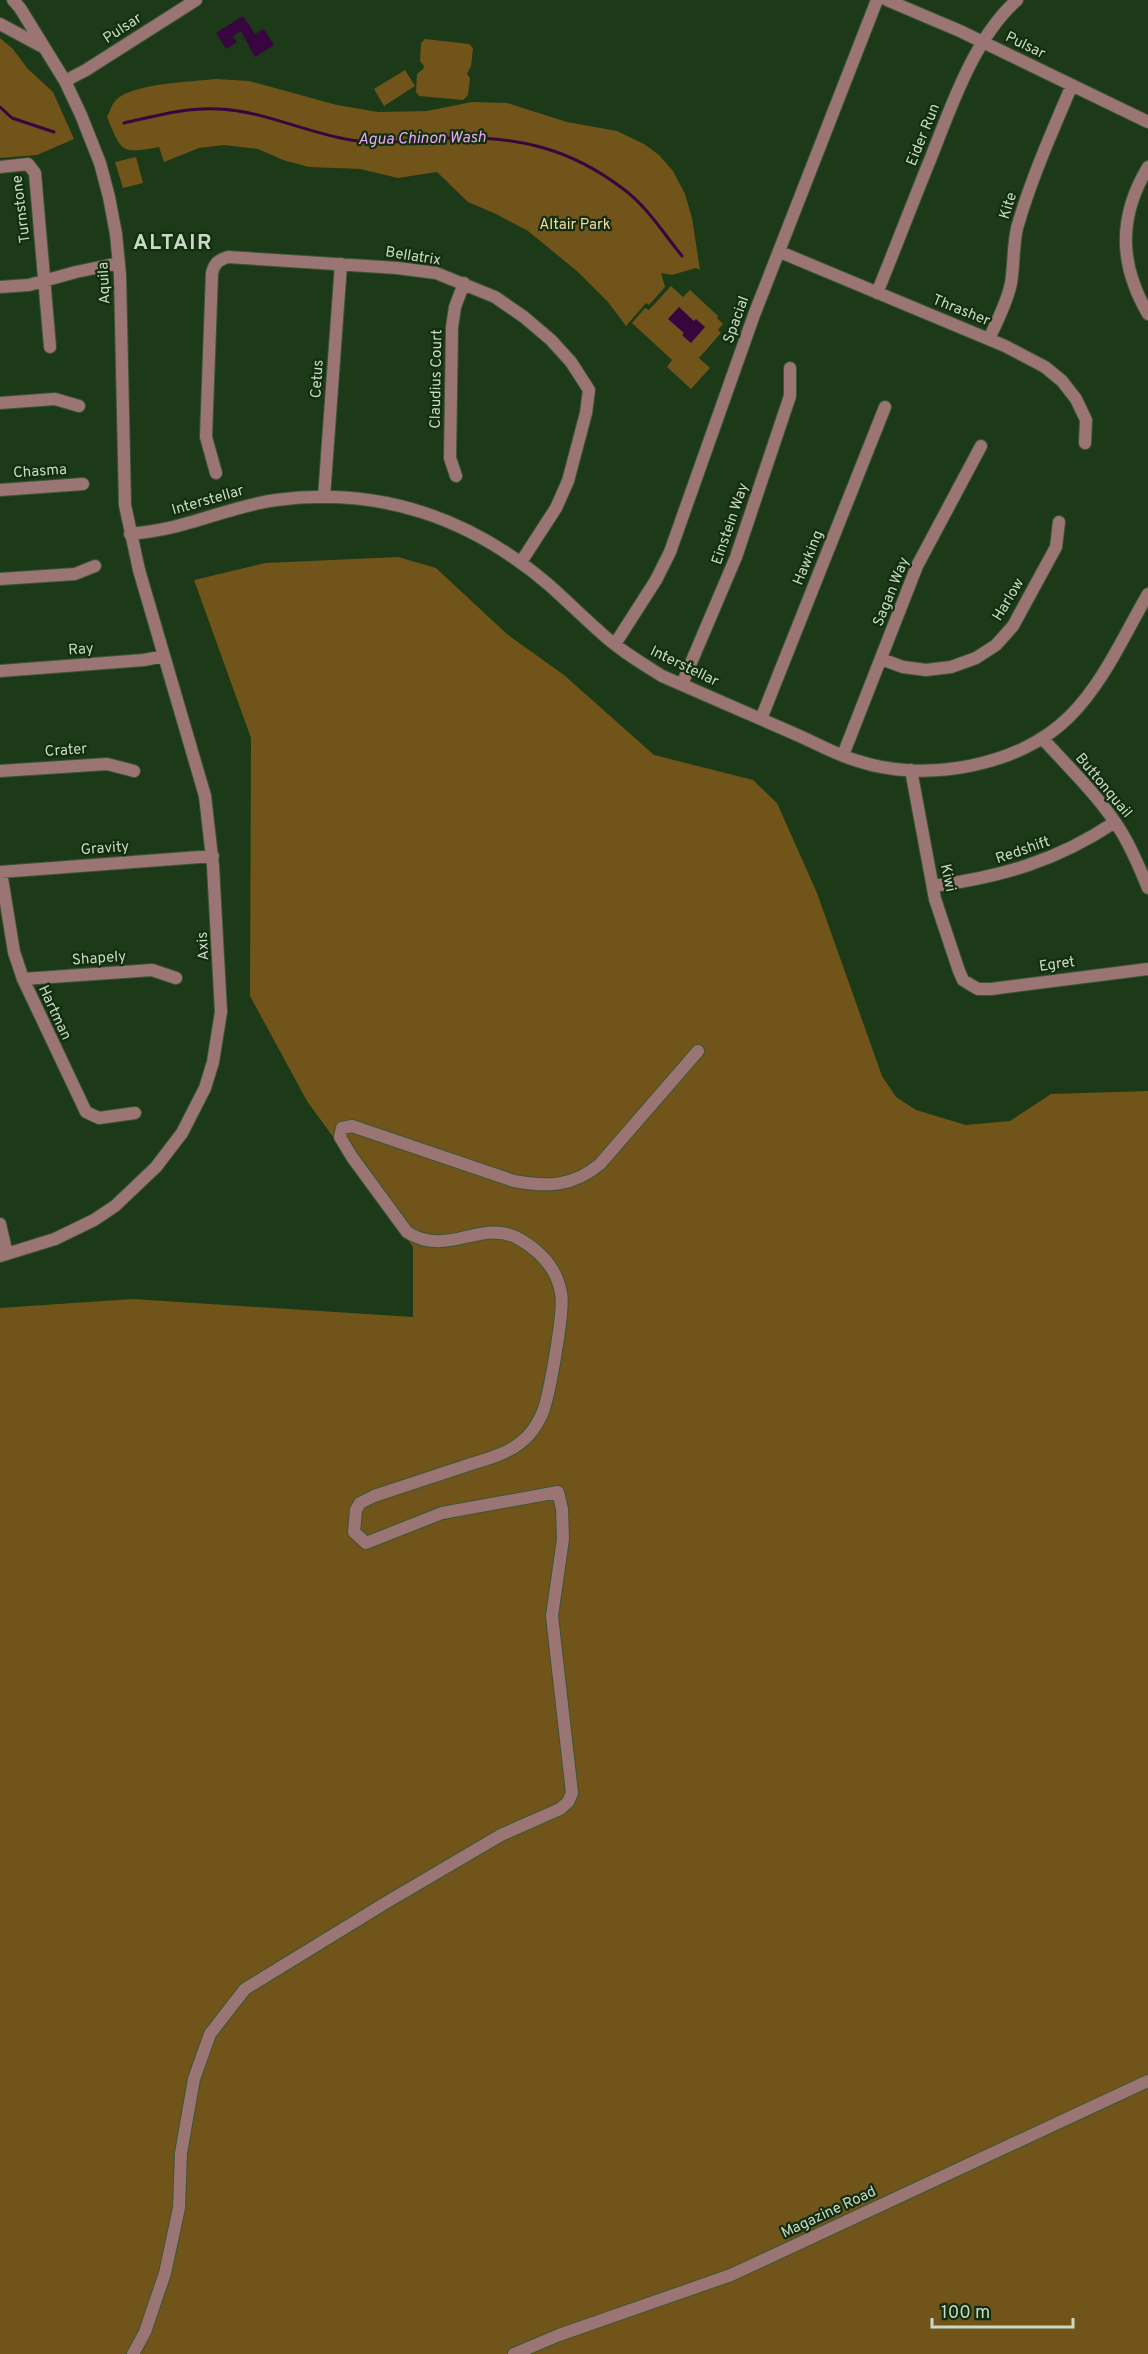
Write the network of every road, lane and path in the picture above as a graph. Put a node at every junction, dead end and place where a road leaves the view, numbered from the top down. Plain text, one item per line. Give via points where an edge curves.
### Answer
1 (13, 0) edge
2 (196, 0) edge
3 (877, 0) edge
4 (886, 0) edge
5 (1017, 0) edge
6 (0, 24) edge
7 (983, 42) junction
8 (42, 46) junction
9 (65, 81) junction
10 (1072, 85) junction
11 (1148, 122) edge
12 (0, 167) edge
13 (1148, 167) edge
14 (780, 252) junction
15 (119, 263) junction
16 (341, 264) junction
17 (44, 281) junction
18 (464, 283) junction
19 (0, 287) edge
20 (877, 293) junction
21 (1148, 314) edge
22 (989, 339) junction
23 (50, 347) dead end
24 (790, 368) dead end
25 (0, 403) edge
26 (79, 406) dead end
27 (885, 407) dead end
28 (1085, 443) dead end
29 (981, 446) dead end
30 (216, 473) dead end
31 (456, 476) dead end
32 (83, 484) dead end
33 (0, 490) edge
34 (324, 497) junction
35 (1059, 522) dead end
36 (130, 534) junction
37 (521, 562) junction
38 (95, 566) dead end
39 (0, 579) edge
40 (1148, 594) edge
41 (615, 644) junction
42 (164, 656) junction
43 (881, 659) junction
44 (0, 671) edge
45 (682, 684) junction
46 (761, 719) junction
47 (1043, 739) junction
48 (843, 755) junction
49 (911, 770) junction
50 (0, 771) edge
51 (134, 771) dead end
52 (1114, 822) junction
53 (213, 856) junction
54 (1144, 867) edge
55 (0, 872) edge
56 (933, 886) junction
57 (1148, 888) edge
58 (1148, 969) edge
59 (176, 978) dead end
60 (22, 979) junction
61 (971, 985) joint
62 (698, 1051) dead end
63 (135, 1113) dead end
64 (0, 1224) edge
65 (4, 1255) edge
66 (1148, 2081) edge
67 (133, 2354) edge
68 (514, 2354) edge

1 - 8 street, Aquila
2 - 9 street, Pulsar
3 - 14 street, Spacial
4 - 7 street, Pulsar
5 - 7 street, Eider Run via 1002,13
6 - 8 street, Aquila
7 - 10 street, Pulsar
7 - 20 street, Eider Run via 950,110
8 - 9 street, Aquila
9 - 15 street, Aquila via 100,163
10 - 11 street, Pulsar
10 - 22 street, Kite via 1022,211 1010,285
12 - 17 street, Turnstone via 28,164 35,173
13 - 21 street via 1137,184 1125,230 1131,277
14 - 20 street, Thrasher
14 - 41 street, Spacial via 670,552
15 - 17 street
15 - 36 street, Aquila via 125,505
16 - 18 street, Bellatrix via 436,273
16 - 30 street, Bellatrix via 228,257 214,265 206,438
16 - 34 street, Cetus
17 - 19 street
17 - 23 street
18 - 31 street, Claudius Court via 452,327 450,458
18 - 37 street, Bellatrix via 495,297 551,340 589,390 568,482
20 - 22 street, Thrasher
22 - 28 street, Thrasher via 1045,367 1062,381 1086,420
24 - 45 street, Einstein Way via 790,396 736,557
25 - 26 street via 55,399
27 - 46 street, Hawking
29 - 43 street, Sagan Way via 917,566
32 - 33 street, Chasma
34 - 36 street, Interstellar via 274,500 186,524
34 - 37 street, Interstellar via 364,499 425,512 472,532
35 - 43 street, Harlow via 1056,547 1013,626 996,645 951,667 926,670
36 - 42 street, Axis
37 - 41 street, Interstellar
38 - 39 street via 75,574
40 - 47 street, Interstellar via 1092,692
41 - 45 street, Interstellar via 662,676
42 - 44 street, Ray
42 - 53 street, Axis via 205,796
43 - 48 street, Sagan Way
45 - 46 street, Interstellar
46 - 48 street, Interstellar
47 - 49 street, Interstellar via 990,761 958,768
47 - 52 street, Buttonquail
48 - 49 street, Interstellar via 869,764
49 - 56 street, Kiwi
50 - 51 street, Crater via 107,764
52 - 54 street, Buttonquail
52 - 56 street, Redshift via 1043,861 976,881
53 - 55 street, Gravity
53 - 65 street, Axis via 221,1012 213,1062 194,1111 168,1153 115,1206 75,1230
54 - 57 street, Buttonquail
55 - 60 street, Hartman
56 - 61 street, Kiwi via 959,971
58 - 61 street, Egret via 991,989
59 - 60 street, Shapely via 152,970
60 - 63 street, Hartman via 86,1112 99,1118
62 - 67 street via 600,1164 576,1180 541,1186 514,1181 352,1126 342,1128 340,1137 352,1157 407,1232 432,1243 487,1232 519,1238 539,1252 553,1269 561,1292 562,1310 543,1412 530,1434 520,1444 496,1455 360,1503 354,1532 366,1543 442,1513 558,1492 563,1539 552,1616 572,1792 560,1809 501,1835 245,1989 210,2034 194,2079 181,2153 179,2208 165,2273 145,2332
64 - 65 street
66 - 68 street, Magazine Road via 730,2275

